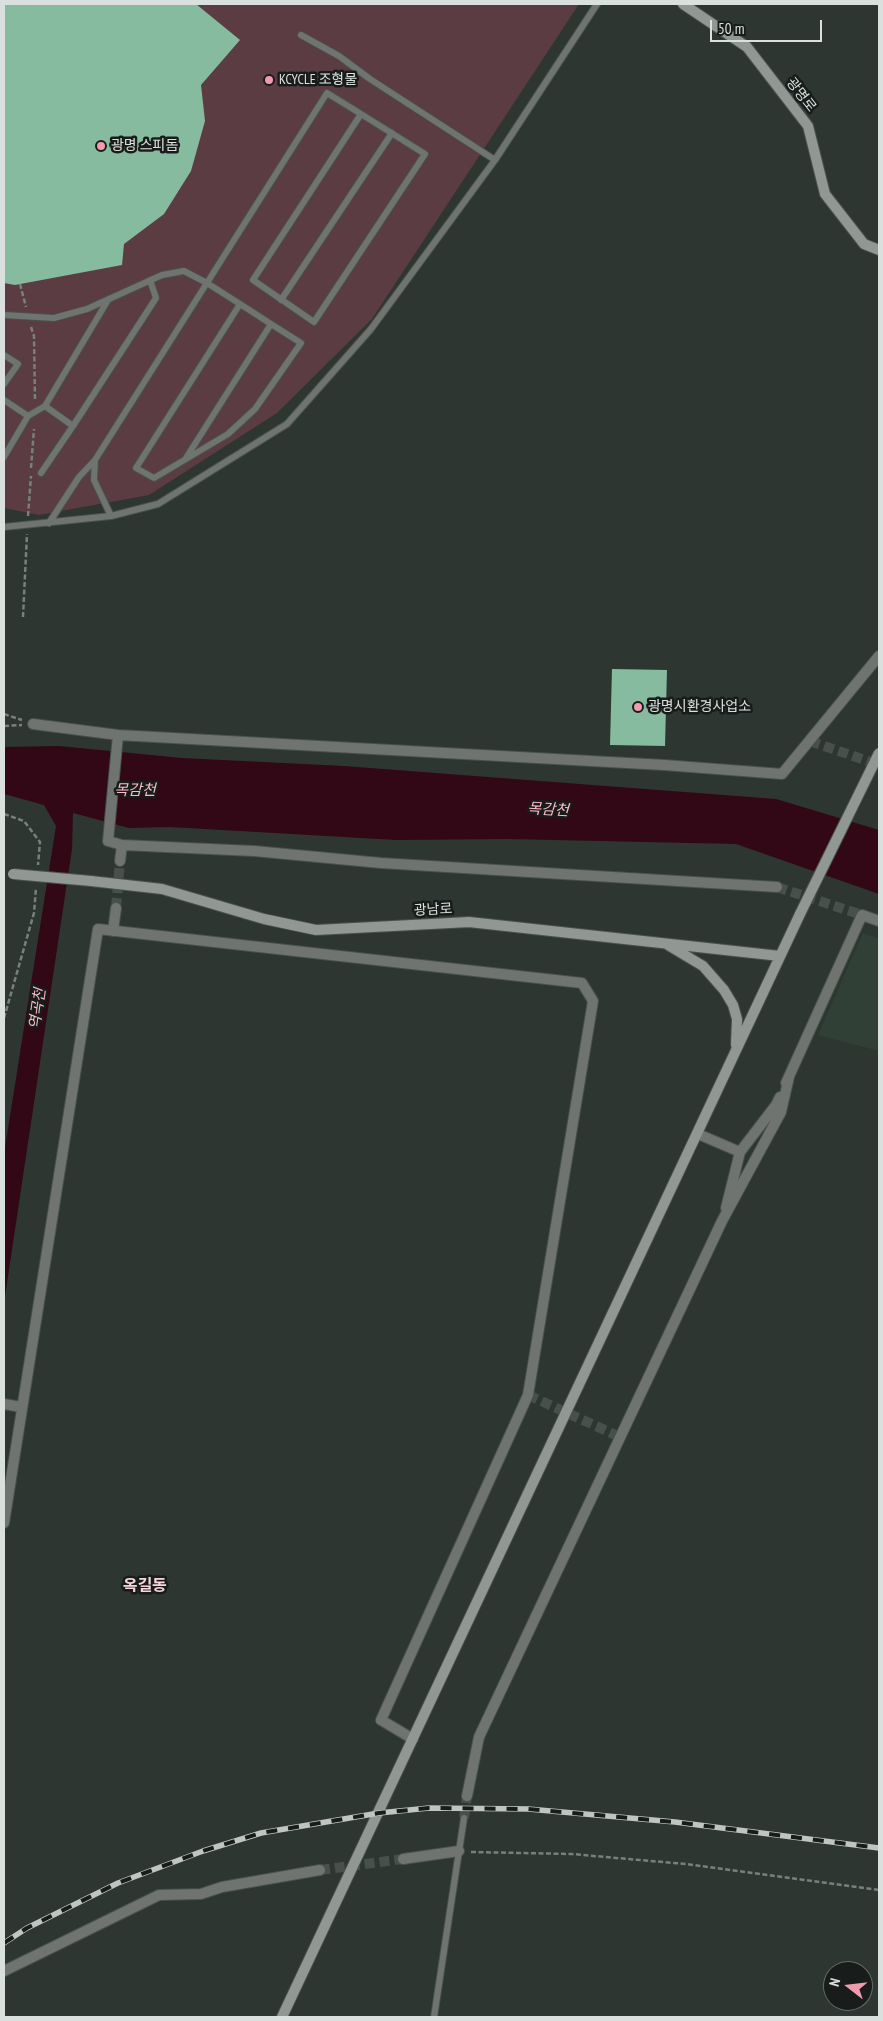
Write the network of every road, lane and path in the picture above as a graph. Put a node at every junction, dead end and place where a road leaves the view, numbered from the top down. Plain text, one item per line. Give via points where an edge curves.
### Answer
1 (597, 4) edge
2 (683, 4) edge
3 (301, 35) dead end
4 (362, 114) junction
5 (392, 133) junction
6 (494, 160) junction
7 (879, 250) edge
8 (150, 280) junction
9 (207, 283) junction
10 (20, 284) dead end
11 (109, 299) junction
12 (281, 300) junction
13 (240, 304) junction
14 (27, 310) dead end
15 (4, 315) edge
16 (29, 319) dead end
17 (271, 324) junction
18 (4, 355) edge
19 (4, 384) edge
20 (4, 400) edge
21 (45, 406) junction
22 (31, 414) junction
23 (73, 426) junction
24 (4, 457) edge
25 (95, 460) junction
26 (185, 460) junction
27 (41, 473) dead end
28 (111, 516) junction
29 (49, 523) junction
30 (28, 525) junction
31 (4, 528) edge
32 (24, 617) dead end
33 (879, 656) edge
34 (4, 714) edge
35 (33, 724) junction
36 (4, 726) edge
37 (118, 735) junction
38 (879, 753) edge
39 (4, 814) edge
40 (122, 845) junction
41 (120, 861) tunnel mouth
42 (38, 868) dead end
43 (8, 874) edge
44 (36, 886) dead end
45 (777, 886) tunnel mouth
46 (116, 908) tunnel mouth
47 (879, 921) edge
48 (113, 931) junction
49 (665, 944) junction
50 (780, 956) junction
51 (4, 1018) edge
52 (735, 1054) junction
53 (789, 1077) junction
54 (698, 1134) junction
55 (740, 1152) junction
56 (722, 1221) junction
57 (4, 1404) edge
58 (22, 1407) junction
59 (4, 1523) edge
60 (413, 1739) junction
61 (467, 1796) tunnel mouth
62 (464, 1818) tunnel mouth
63 (459, 1851) junction
64 (403, 1859) tunnel mouth
65 (320, 1870) tunnel mouth
66 (879, 1890) edge
67 (4, 1971) edge
68 (282, 2017) edge
69 (434, 2017) edge

1 - 6 lane
2 - 7 main road, 광명로 via 747,47 808,126 825,194 864,244
3 - 6 lane via 339,56
4 - 5 lane
4 - 9 lane via 327,92
4 - 12 lane via 253,280
5 - 12 lane
5 - 12 lane via 425,154 314,322
6 - 28 lane via 371,329 287,424 158,504
8 - 9 lane via 162,274 184,271
8 - 11 lane
8 - 23 lane via 156,298
9 - 13 lane
9 - 25 lane
10 - 14 path
11 - 15 lane via 54,318
11 - 21 lane
13 - 17 lane
13 - 26 lane via 136,468 154,478
16 - 22 path via 34,336
17 - 26 lane
17 - 26 lane via 301,343 255,410 228,434
18 - 19 lane via 18,364
20 - 22 lane
21 - 22 lane
21 - 23 lane
22 - 24 lane
22 - 30 path
23 - 27 lane
25 - 28 lane via 94,480
25 - 29 lane via 79,477
28 - 29 lane
29 - 30 lane
30 - 31 lane
30 - 32 path
33 - 37 street via 782,774
34 - 35 path
35 - 36 path
35 - 37 street
37 - 40 street via 108,841
38 - 50 main road, bridge
39 - 42 path via 24,821 40,842
40 - 41 street
40 - 45 street via 254,850 381,863
43 - 49 main road, 광남로, bridge via 162,889 264,919 316,930 469,922
44 - 51 path via 34,914
46 - 48 street
47 - 53 street via 862,915
48 - 58 street via 98,929
48 - 60 street via 582,984 593,1001 528,1395 381,1720
49 - 50 main road, 광남로
49 - 52 main road via 703,966 724,990 737,1018
50 - 52 main road
52 - 54 main road
53 - 55 street via 776,1105
53 - 56 street via 781,1112
54 - 55 street
54 - 60 main road
55 - 56 street
56 - 61 street via 479,1736
57 - 58 street
58 - 59 street
60 - 68 main road
62 - 63 lane
63 - 64 street
63 - 66 path via 628,1858
63 - 69 lane
65 - 67 street via 222,1887 201,1894 159,1895

